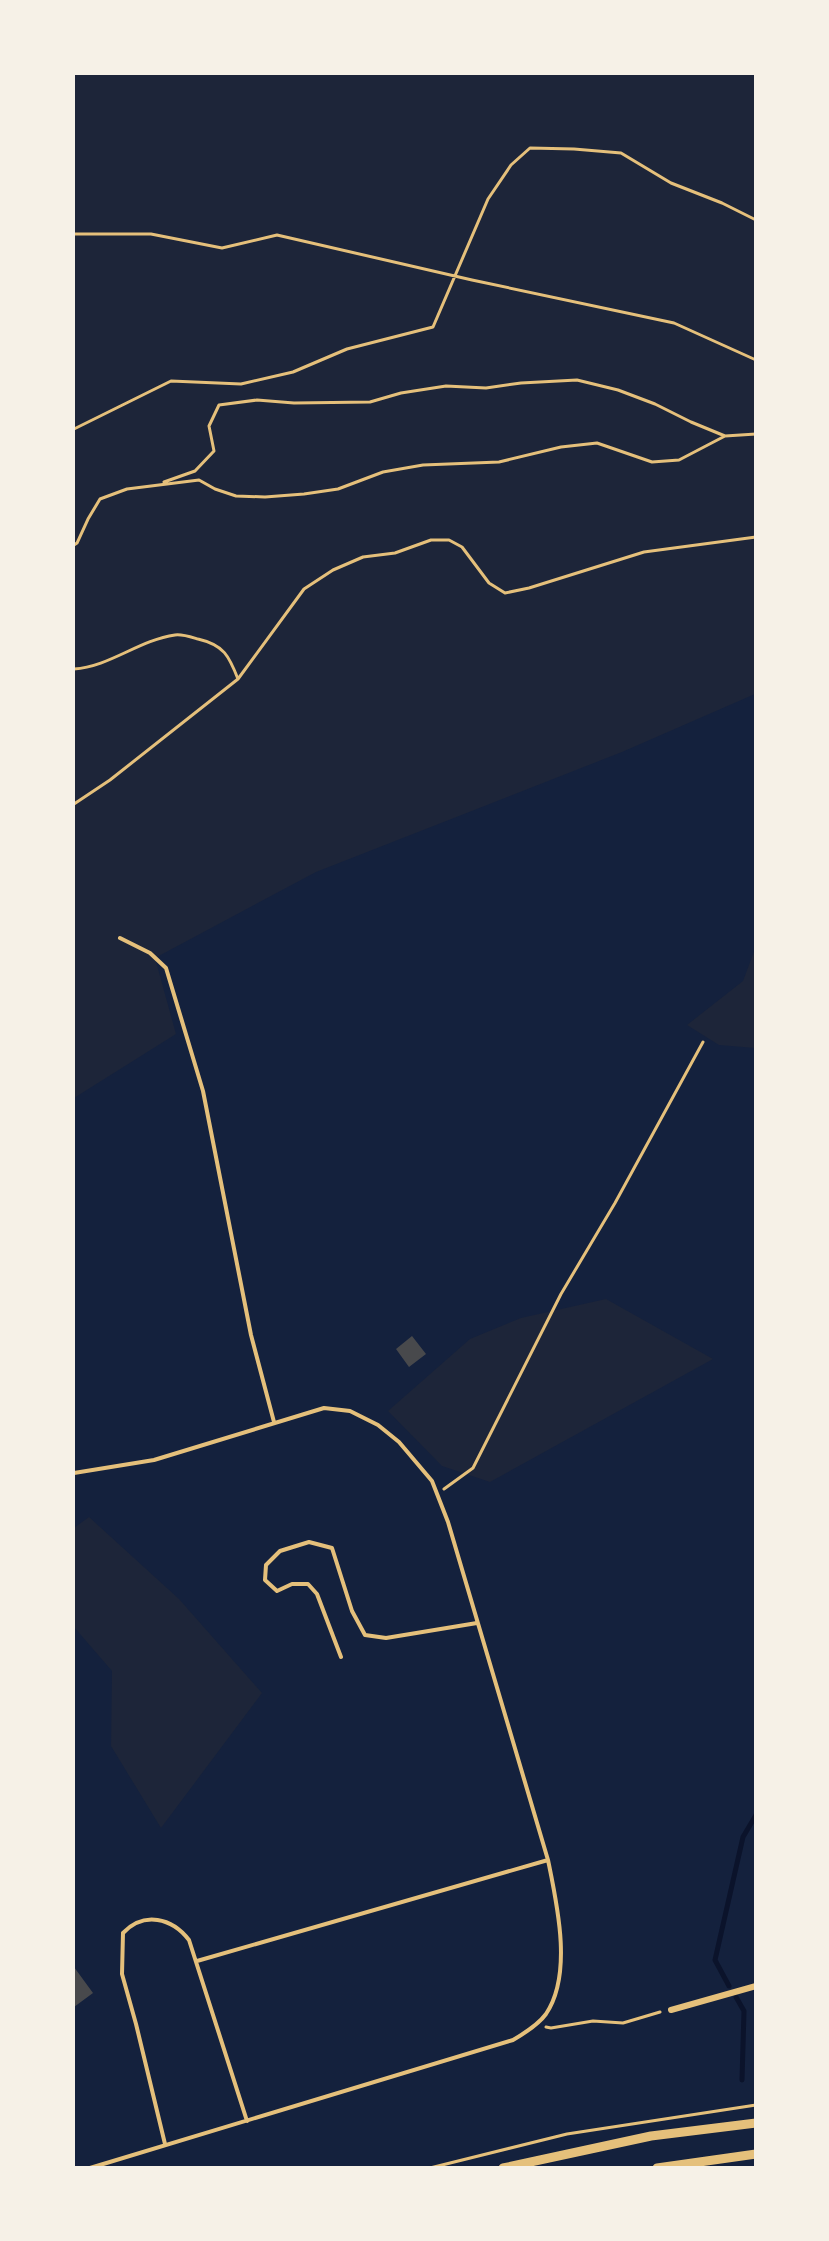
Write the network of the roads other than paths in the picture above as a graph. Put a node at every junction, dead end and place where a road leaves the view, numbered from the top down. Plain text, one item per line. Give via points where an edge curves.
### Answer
1 (120, 938) dead end
2 (274, 1422) junction
3 (74, 1473) edge
4 (477, 1623) junction
5 (340, 1657) dead end
6 (548, 1860) junction
7 (197, 1961) junction
8 (756, 1986) edge
9 (671, 2010) road end
10 (247, 2121) junction
11 (756, 2123) edge
12 (165, 2144) junction
13 (756, 2154) edge
14 (90, 2168) edge
15 (503, 2168) edge
16 (657, 2168) edge

1 - 2 lane via 150,953 166,968 172,986 202,1090 251,1335
2 - 3 lane via 154,1460
2 - 4 lane via 324,1408 350,1411 378,1425 399,1442 438,1493
4 - 5 lane via 386,1638 365,1635 352,1611 332,1548 309,1542 280,1551 266,1565 265,1580 278,1591 292,1584 308,1584 317,1594
4 - 6 lane
6 - 7 lane
6 - 10 lane via 558,1905 560,1970 547,2013 537,2024 513,2040
7 - 10 lane
7 - 12 lane via 189,1940 170,1922 144,1920 123,1933 122,1974
8 - 9 street
10 - 12 lane
11 - 15 street via 651,2136
12 - 14 lane
13 - 16 street

